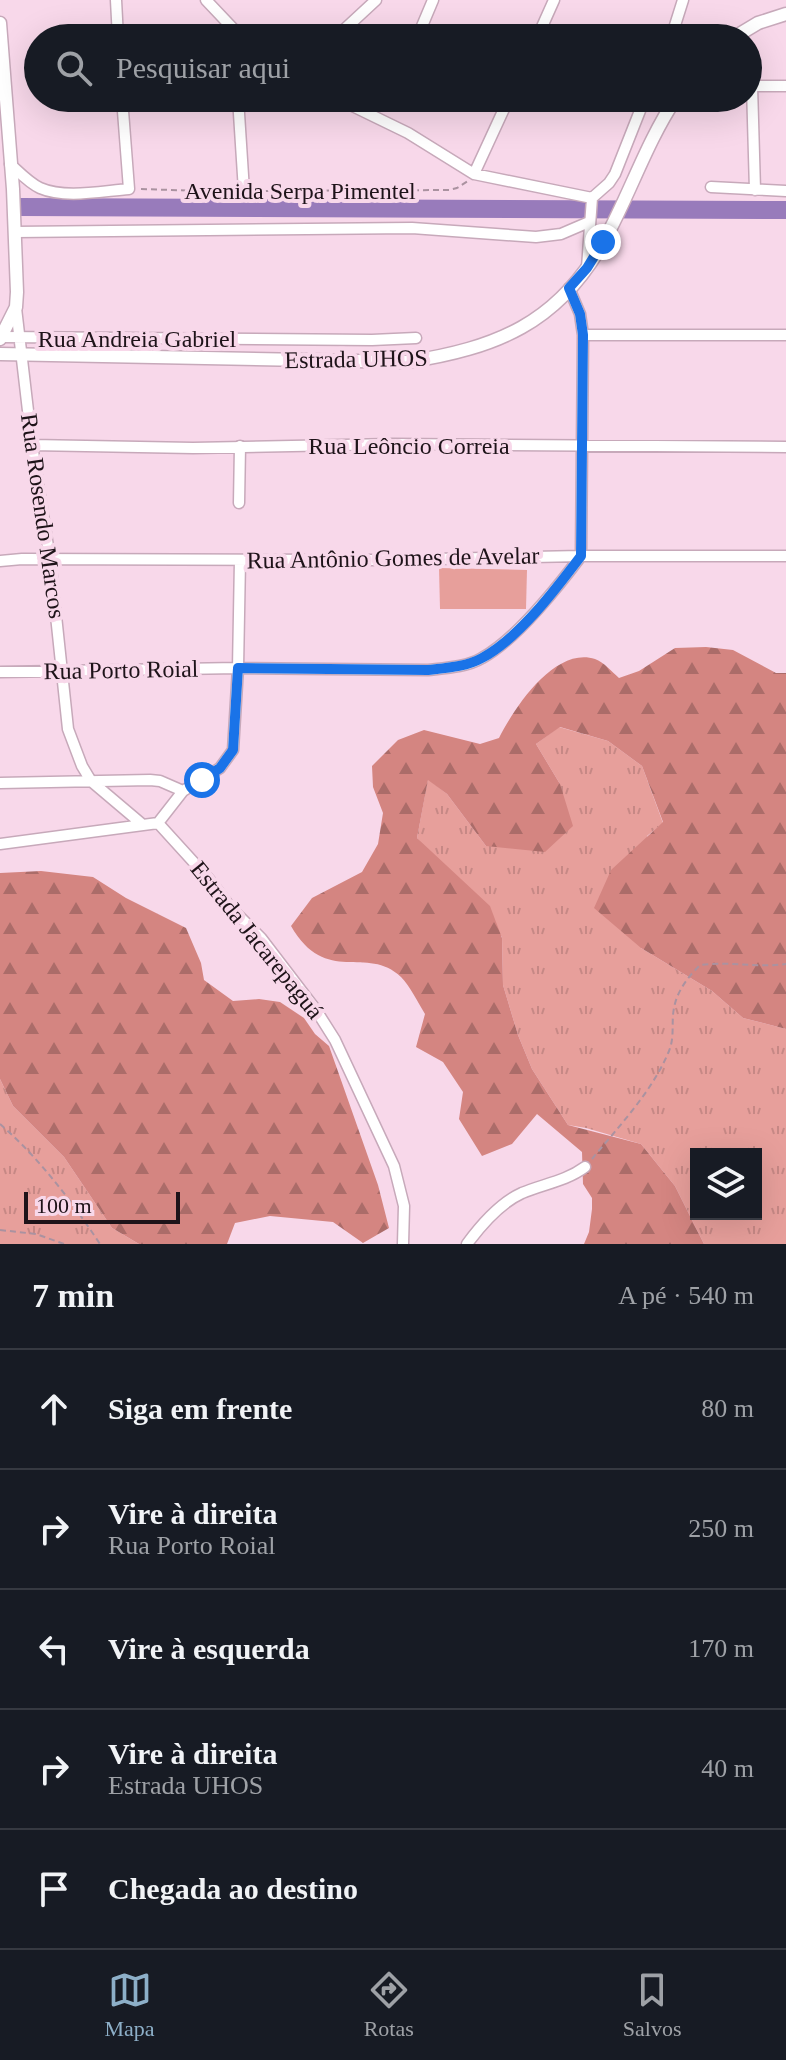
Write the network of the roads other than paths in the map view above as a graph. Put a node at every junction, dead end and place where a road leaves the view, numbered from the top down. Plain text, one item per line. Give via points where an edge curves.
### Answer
1 (116, 0) edge
2 (376, 0) edge
3 (433, 0) edge
4 (554, 0) edge
5 (683, 0) edge
6 (212, 2) edge
7 (786, 14) edge
8 (0, 23) edge
9 (117, 24) edge
10 (228, 24) edge
11 (350, 24) edge
12 (423, 24) edge
13 (543, 24) edge
14 (675, 24) edge
15 (756, 24) edge
16 (1, 43) edge
17 (762, 86) edge
18 (786, 86) edge
19 (123, 112) edge
20 (239, 112) edge
21 (365, 112) edge
22 (503, 112) edge
23 (640, 112) edge
24 (667, 112) edge
25 (751, 112) edge
26 (7, 162) edge
27 (620, 163) junction
28 (637, 168) junction
29 (474, 174) junction
30 (711, 187) dead end
31 (755, 190) junction
32 (244, 191) road end
33 (786, 191) edge
34 (591, 200) junction
35 (589, 221) junction
36 (15, 232) junction
37 (587, 268) junction
38 (569, 288) junction
39 (16, 307) junction
40 (583, 335) junction
41 (786, 335) edge
42 (1, 338) edge
43 (20, 338) junction
44 (416, 338) dead end
45 (0, 354) edge
46 (22, 354) junction
47 (32, 445) junction
48 (240, 446) junction
49 (581, 446) junction
50 (786, 447) edge
51 (239, 503) dead end
52 (581, 556) junction
53 (786, 556) edge
54 (50, 559) junction
55 (240, 560) junction
56 (0, 561) edge
57 (238, 668) junction
58 (62, 670) junction
59 (0, 672) edge
60 (91, 781) junction
61 (0, 783) edge
62 (183, 791) junction
63 (158, 823) junction
64 (143, 825) junction
65 (0, 844) edge
66 (585, 1167) road end
67 (403, 1244) edge
68 (467, 1244) edge

1 - 9 street
2 - 11 street
3 - 12 street
4 - 13 street
5 - 14 street
6 - 10 street
7 - 15 street
8 - 16 street
16 - 26 street
17 - 18 street
19 - 26 street via 129,189 49,191
20 - 32 street
21 - 29 street
22 - 29 street
23 - 27 street
24 - 28 street, Estrada UHOS
25 - 31 street
26 - 36 street
27 - 28 street
27 - 34 street
28 - 37 street, Estrada UHOS
29 - 34 street
30 - 31 street
31 - 33 street
34 - 35 street
35 - 36 street, Avenida Serpa Pimentel via 561,234 536,237 412,228
35 - 37 street
36 - 39 street
37 - 38 street, Estrada UHOS
38 - 40 street
38 - 46 street, Estrada UHOS via 526,326 498,341 407,362
39 - 42 street
39 - 43 street, Rua Rosendo Marcos
40 - 41 street
40 - 49 street
42 - 43 street, Rua Andreia Gabriel
43 - 44 street, Rua Andreia Gabriel
43 - 46 street, Rua Rosendo Marcos
45 - 46 street, Estrada UHOS
46 - 47 street, Rua Rosendo Marcos
47 - 48 street, Rua Leôncio Correia
47 - 54 street, Rua Rosendo Marcos
48 - 49 street, Rua Leôncio Correia
48 - 51 street
49 - 50 street, Rua Leôncio Correia
49 - 52 street
52 - 53 street, Rua Antônio Gomes de Avelar
52 - 55 street, Rua Antônio Gomes de Avelar
52 - 57 street, Rua Porto Roial via 504,643 480,660 428,670
54 - 55 street, Rua Antônio Gomes de Avelar
54 - 56 street, Rua Antônio Gomes de Avelar
54 - 58 street, Rua Rosendo Marcos
55 - 57 street
57 - 58 street, Rua Porto Roial
57 - 62 street via 233,750 220,768
58 - 59 street, Rua Porto Roial
58 - 60 street, Rua Rosendo Marcos via 68,729
60 - 61 street
60 - 62 street via 160,781
60 - 64 street, Rua Rosendo Marcos
62 - 63 street
63 - 64 street
63 - 67 street, Estrada Jacarepaguá via 261,938 335,1040 394,1166 404,1206
64 - 65 street
66 - 68 street via 506,1203

